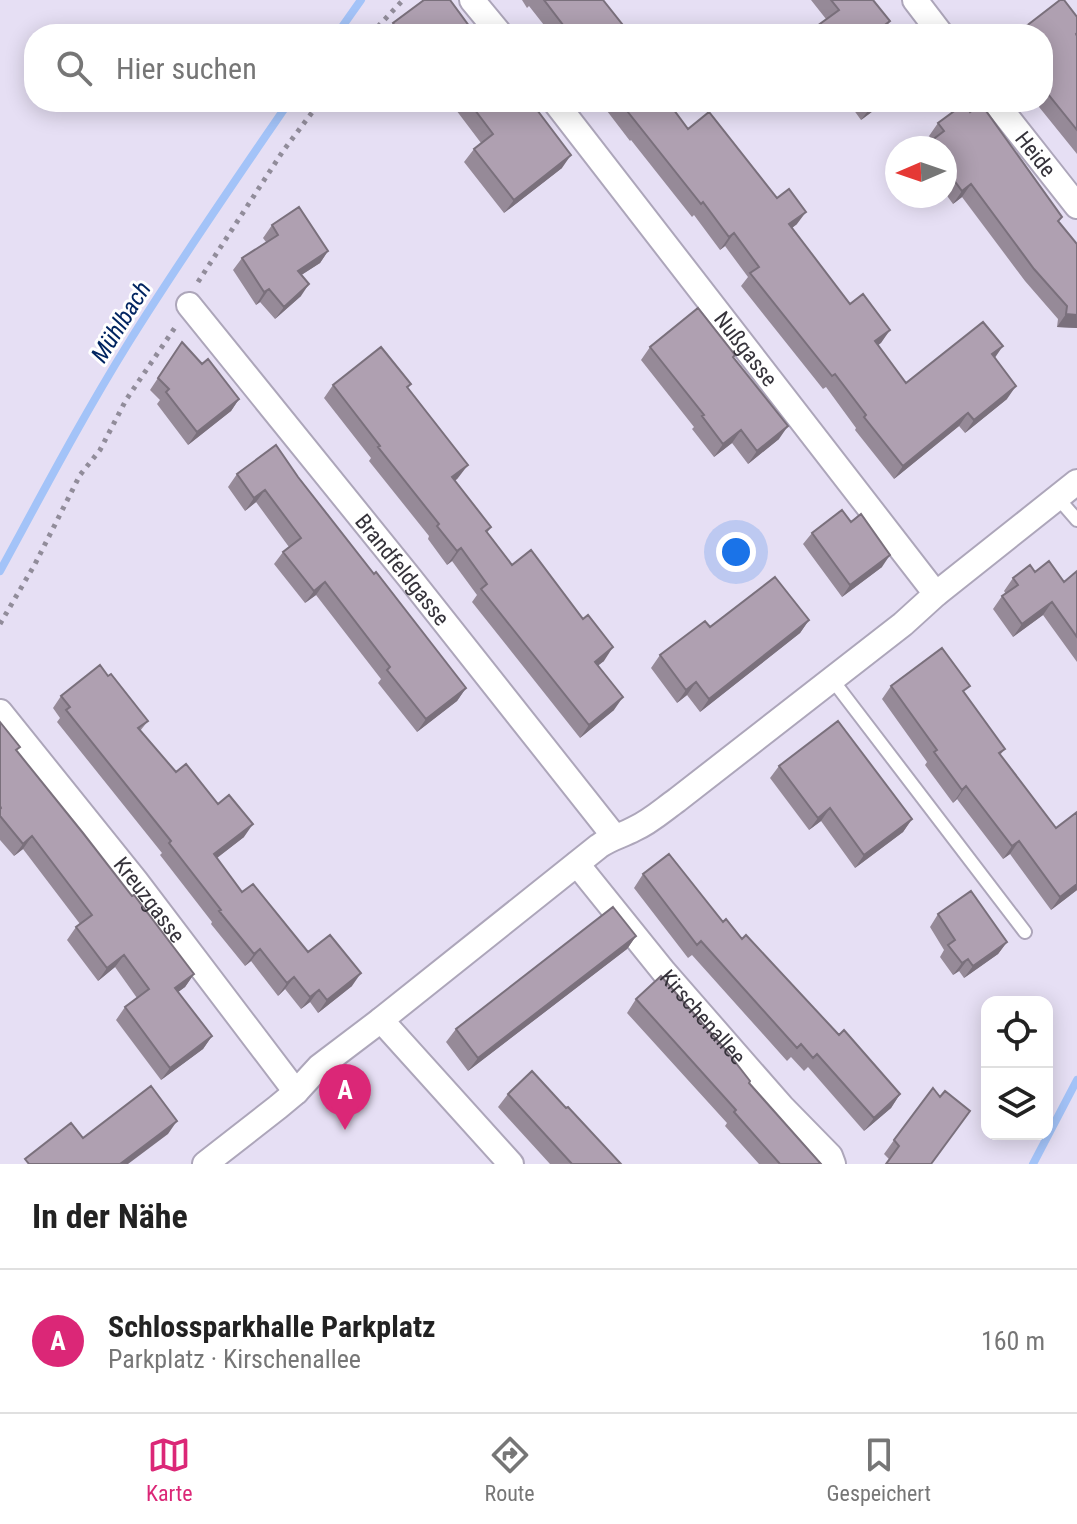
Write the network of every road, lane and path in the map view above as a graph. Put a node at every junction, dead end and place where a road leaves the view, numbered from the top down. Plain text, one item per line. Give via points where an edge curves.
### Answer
1 (403, 0) edge
2 (472, 0) edge
3 (915, 0) edge
4 (380, 24) edge
5 (492, 24) edge
6 (933, 24) edge
7 (312, 112) edge
8 (563, 112) edge
9 (1003, 112) edge
10 (1077, 206) edge
11 (189, 305) junction
12 (1077, 482) edge
13 (1057, 497) junction
14 (1077, 520) edge
15 (936, 594) junction
16 (0, 624) edge
17 (831, 678) junction
18 (0, 712) edge
19 (614, 836) junction
20 (577, 864) junction
21 (1025, 932) dead end
22 (381, 1020) junction
23 (296, 1092) junction
24 (205, 1164) edge
25 (511, 1164) edge
26 (833, 1164) edge

1 - 4 path
2 - 5 street
3 - 6 street
7 - 11 path via 244,208 196,284
8 - 15 street, Nußgasse
9 - 10 street, Heide
11 - 16 path via 80,475
11 - 19 street, Brandfeldgasse
12 - 13 street
13 - 14 lane
13 - 15 street
15 - 17 street
17 - 19 street via 648,822
17 - 21 lane
18 - 23 street, Kreuzgasse
19 - 20 street
20 - 22 street
20 - 26 street, Kirschenallee
22 - 23 street via 319,1067
22 - 25 street
23 - 24 street

